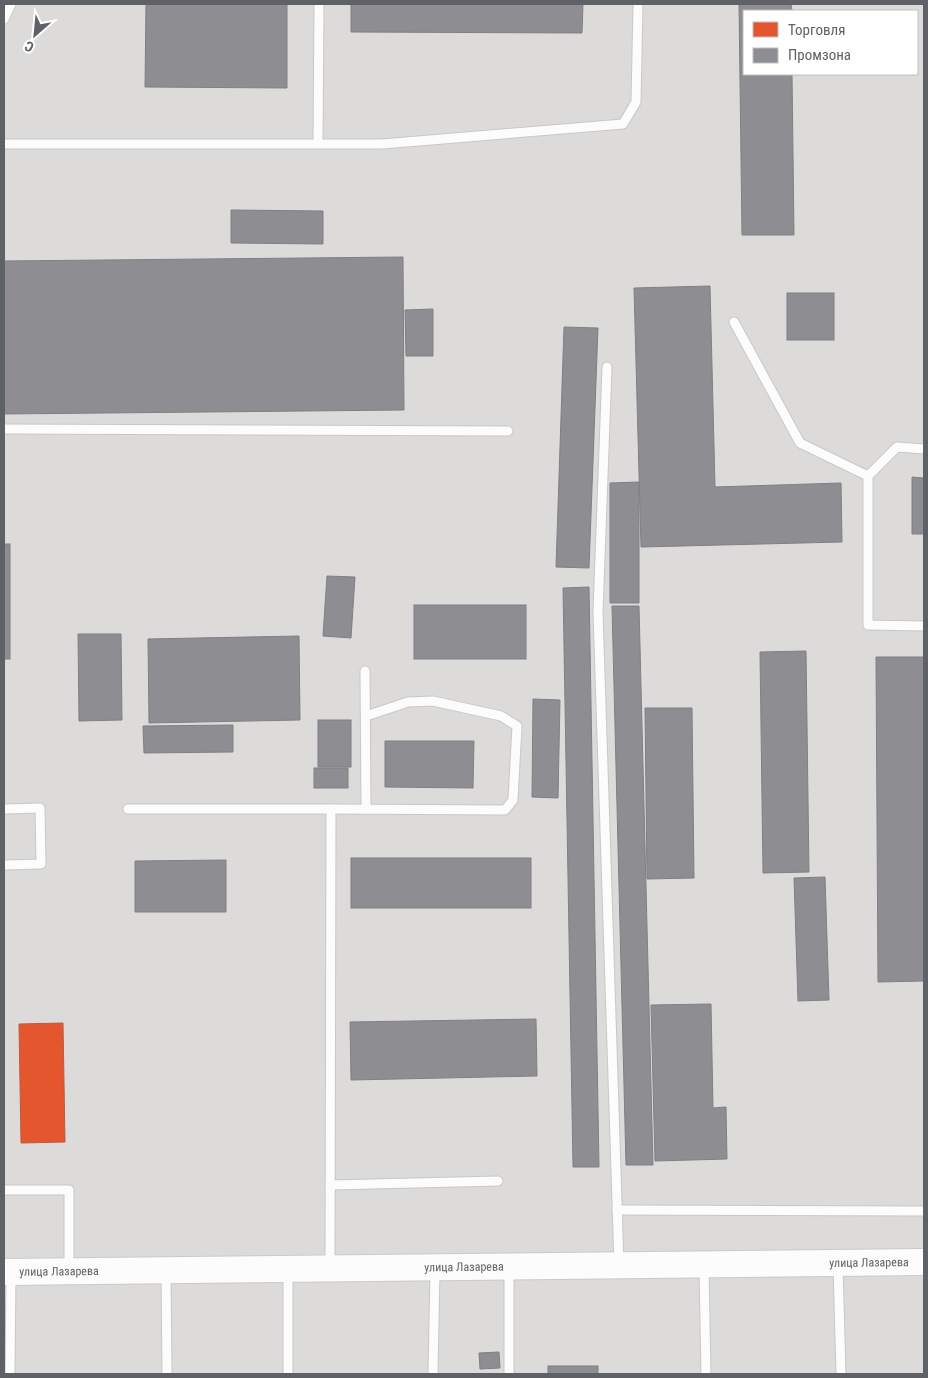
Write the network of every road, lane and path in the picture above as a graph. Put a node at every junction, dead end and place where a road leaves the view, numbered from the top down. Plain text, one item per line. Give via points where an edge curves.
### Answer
1 (10, 4) edge
2 (319, 4) edge
3 (638, 4) edge
4 (4, 19) edge
5 (318, 143) junction
6 (4, 144) edge
7 (734, 322) dead end
8 (607, 367) dead end
9 (4, 429) edge
10 (508, 431) dead end
11 (924, 449) edge
12 (868, 476) junction
13 (924, 626) edge
14 (366, 672) dead end
15 (366, 716) junction
16 (4, 809) edge
17 (128, 809) dead end
18 (331, 809) junction
19 (366, 809) junction
20 (4, 865) edge
21 (498, 1182) dead end
22 (330, 1185) junction
23 (4, 1190) edge
24 (617, 1210) junction
25 (924, 1211) edge
26 (838, 1262) junction
27 (924, 1262) edge
28 (619, 1264) junction
29 (704, 1264) junction
30 (509, 1266) junction
31 (435, 1267) junction
32 (288, 1268) junction
33 (330, 1268) junction
34 (166, 1270) junction
35 (7, 1272) edge
36 (69, 1272) junction
37 (10, 1374) edge
38 (167, 1374) edge
39 (288, 1374) edge
40 (433, 1374) edge
41 (509, 1374) edge
42 (706, 1374) edge
43 (841, 1374) edge

1 - 4 lane
2 - 5 lane
3 - 5 lane via 636,102 623,124 382,144
5 - 6 lane
7 - 12 lane via 800,443
8 - 24 lane via 598,612
9 - 10 lane
11 - 12 lane via 897,447
12 - 13 lane via 868,625
14 - 15 lane
15 - 19 lane
15 - 19 lane via 408,702 432,701 502,716 517,726 513,800 505,810
16 - 20 lane via 40,808 41,864
17 - 18 lane
18 - 19 lane
18 - 22 lane
21 - 22 lane
22 - 33 lane
23 - 36 lane via 69,1190
24 - 25 lane
24 - 28 lane
26 - 27 main road, улица Лазарева
26 - 29 main road, улица Лазарева
26 - 43 lane
28 - 29 main road, улица Лазарева
28 - 30 main road, улица Лазарева
29 - 42 lane
30 - 31 main road, улица Лазарева
30 - 41 lane
31 - 33 main road, улица Лазарева
31 - 40 lane
32 - 33 main road, улица Лазарева
32 - 34 main road, улица Лазарева
32 - 39 lane
34 - 36 main road, улица Лазарева
34 - 38 lane
35 - 36 main road, улица Лазарева
35 - 37 lane

